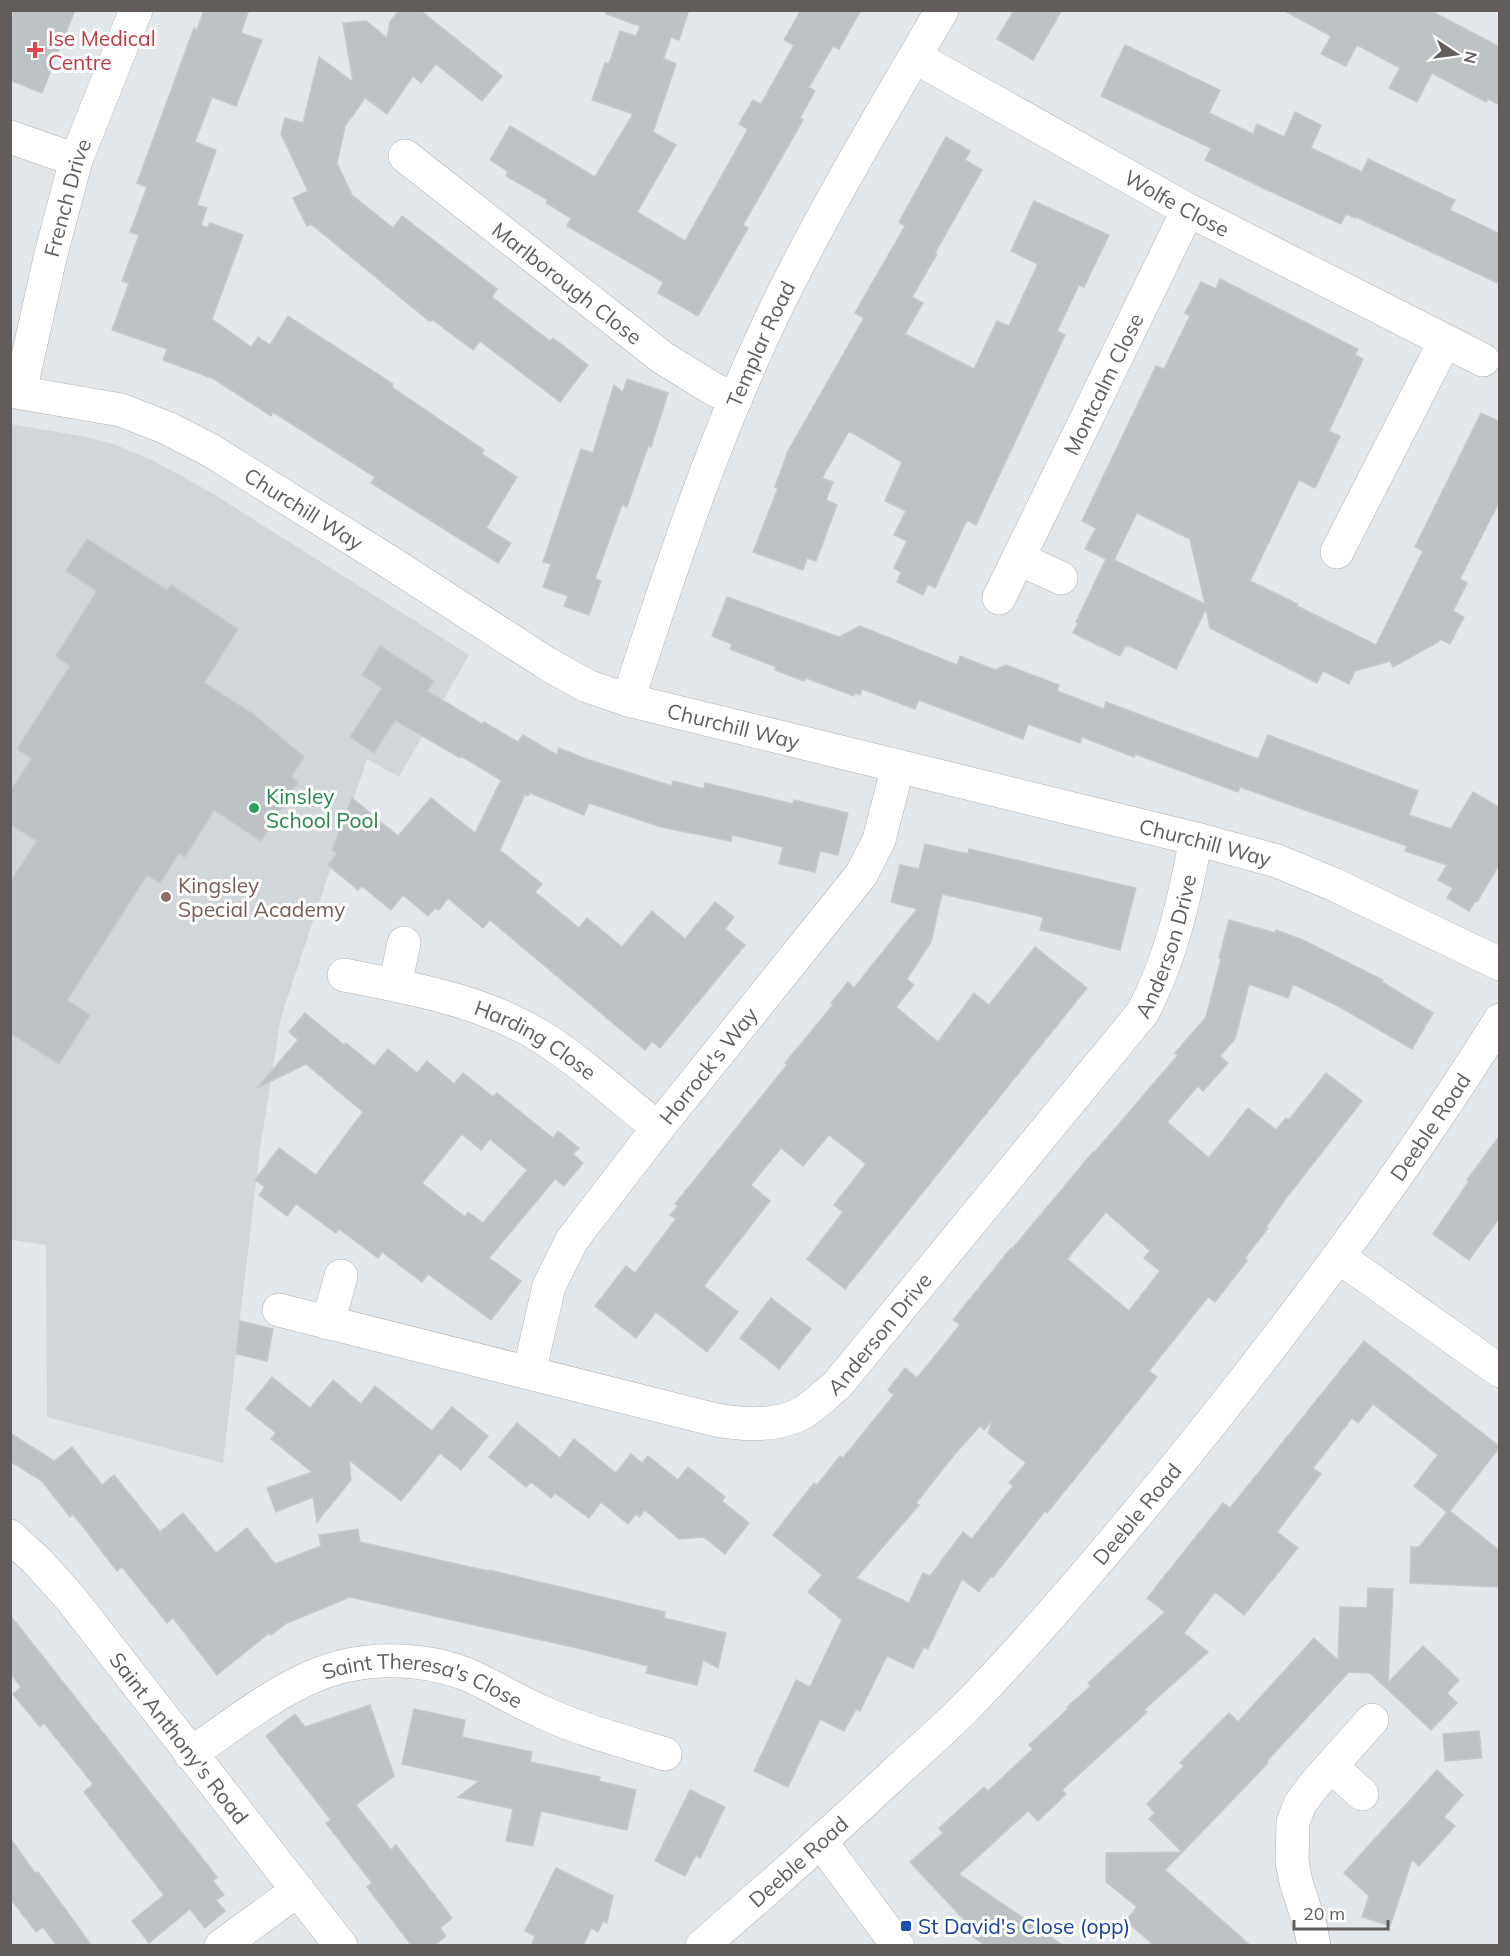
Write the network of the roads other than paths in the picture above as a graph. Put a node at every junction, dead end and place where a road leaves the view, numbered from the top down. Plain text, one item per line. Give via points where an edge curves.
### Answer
1 (135, 10) edge
2 (942, 10) edge
3 (915, 57) junction
4 (10, 137) edge
5 (405, 156) dead end
6 (76, 160) junction
7 (1188, 210) junction
8 (1445, 341) junction
9 (1483, 360) dead end
10 (15, 392) edge
11 (735, 399) junction
12 (1336, 552) dead end
13 (1019, 559) junction
14 (1061, 578) dead end
15 (999, 598) dead end
16 (628, 700) junction
17 (898, 766) junction
18 (1196, 838) junction
19 (404, 943) dead end
20 (1500, 964) edge
21 (344, 975) dead end
22 (395, 985) junction
23 (1500, 1020) edge
24 (658, 1128) junction
25 (1339, 1257) junction
26 (340, 1276) dead end
27 (279, 1310) dead end
28 (328, 1323) junction
29 (1500, 1371) edge
30 (529, 1373) junction
31 (10, 1536) edge
32 (1372, 1720) dead end
33 (190, 1754) junction
34 (665, 1754) dead end
35 (1331, 1766) junction
36 (1362, 1794) dead end
37 (822, 1842) junction
38 (298, 1890) junction
39 (221, 1946) edge
40 (341, 1946) edge
41 (702, 1946) edge
42 (898, 1946) edge
43 (1314, 1946) edge

1 - 6 street, French Drive
2 - 3 street, Templar Road
3 - 7 street, Wolfe Close
3 - 11 street, Templar Road via 779,302
4 - 6 street
5 - 11 street, Marlborough Close via 663,358
6 - 10 street, French Drive
7 - 8 street, Wolfe Close
7 - 13 street, Montcalm Close
8 - 9 street, Wolfe Close
8 - 12 street
10 - 16 street, Churchill Way via 121,410 199,444 546,663 587,686
11 - 16 street, Templar Road
13 - 14 street
13 - 15 street, Montcalm Close
16 - 17 street, Churchill Way
17 - 18 street, Churchill Way
17 - 24 street, Horrock's Way via 879,840 861,875
18 - 20 street, Churchill Way via 1296,868
18 - 30 street, Anderson Drive via 1173,938 1160,980 1143,1012 837,1385 802,1413 747,1425
19 - 22 street
21 - 22 street, Harding Close
22 - 24 street, Harding Close via 480,1009 542,1037
23 - 25 street, Deeble Road
24 - 30 street, Horrock's Way via 572,1240 559,1263 549,1286
25 - 29 street
25 - 37 street, Deeble Road via 1234,1395 1024,1646 961,1712
26 - 28 street
27 - 28 street, Anderson Drive
28 - 30 street, Anderson Drive
31 - 33 street, Saint Anthony's Road via 72,1600
32 - 35 street
33 - 34 street, Saint Theresa's Close via 241,1718 314,1676 341,1667 387,1661 412,1661 465,1674 569,1724
33 - 38 street, Saint Anthony's Road
35 - 36 street
35 - 43 street via 1300,1804 1293,1822 1292,1861
37 - 41 street, Deeble Road
37 - 42 street
38 - 39 street
38 - 40 street, Saint Anthony's Road

